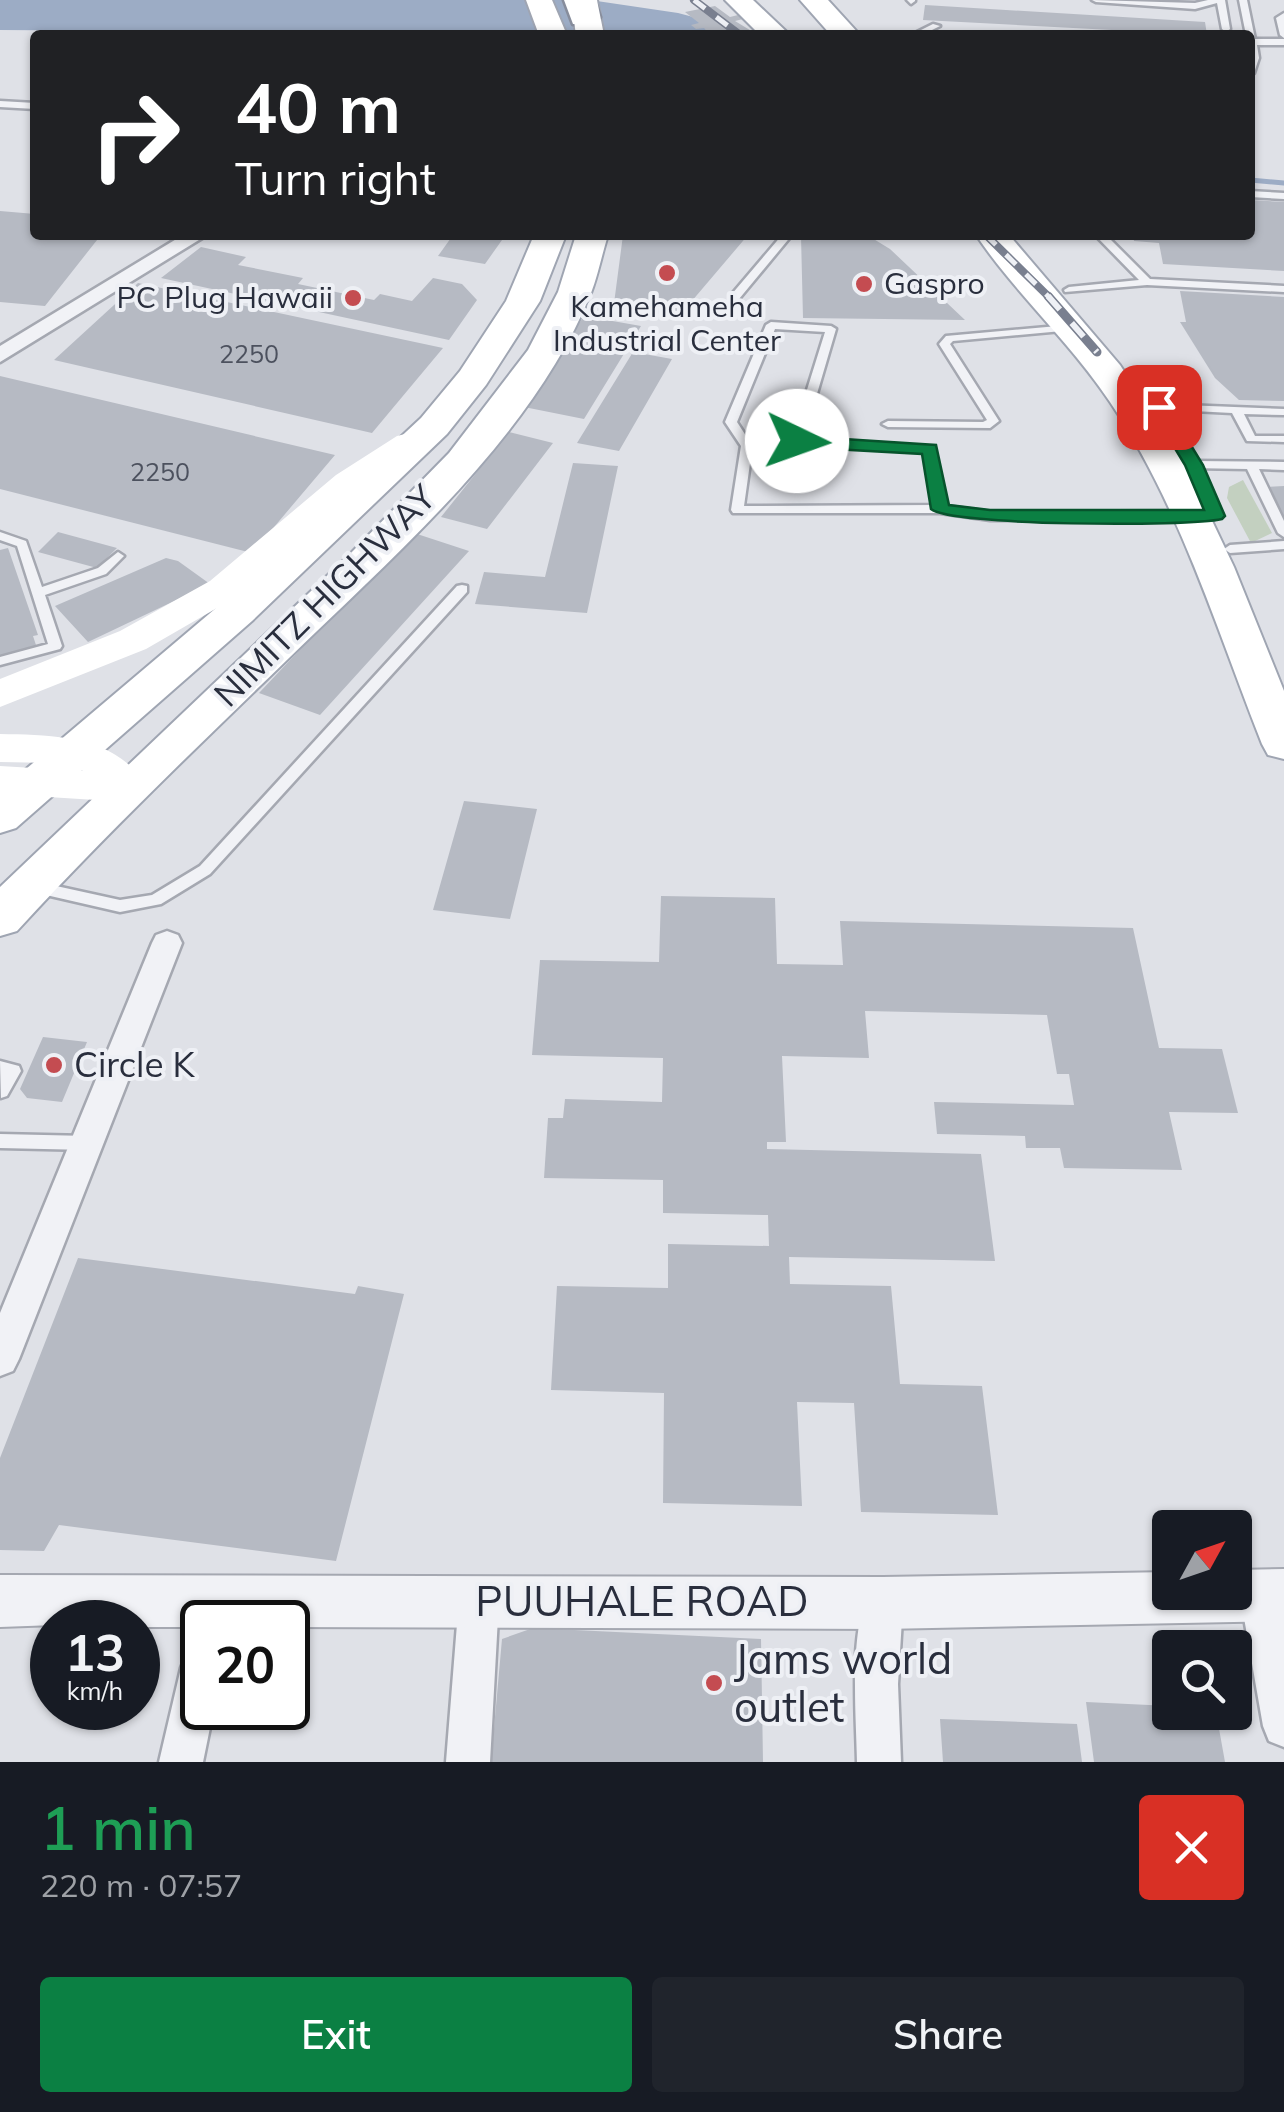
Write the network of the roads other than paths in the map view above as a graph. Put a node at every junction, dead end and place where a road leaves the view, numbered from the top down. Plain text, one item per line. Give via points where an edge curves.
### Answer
1 (538, 0) edge
2 (738, 0) edge
3 (777, 0) edge
4 (813, 0) edge
5 (1096, 0) edge
6 (1219, 0) edge
7 (1244, 5) edge
8 (1284, 16) edge
9 (836, 19) edge
10 (936, 26) dead end
11 (551, 30) edge
12 (771, 30) edge
13 (802, 30) edge
14 (927, 30) edge
15 (1226, 30) dead end
16 (1249, 30) edge
17 (1284, 39) edge
18 (1255, 42) edge
19 (0, 104) edge
20 (30, 106) edge
21 (1255, 194) edge
22 (1284, 196) edge
23 (188, 240) edge
24 (548, 240) edge
25 (591, 240) edge
26 (784, 240) edge
27 (997, 240) edge
28 (1027, 240) edge
29 (1105, 240) edge
30 (1147, 282) junction
31 (1284, 289) edge
32 (736, 297) dead end
33 (1071, 308) junction
34 (0, 355) edge
35 (1159, 407) junction
36 (1236, 409) junction
37 (1284, 412) edge
38 (888, 424) dead end
39 (434, 426) junction
40 (1284, 440) edge
41 (797, 441) junction
42 (746, 446) junction
43 (1194, 465) junction
44 (1251, 466) junction
45 (1283, 468) edge
46 (940, 509) junction
47 (1212, 527) junction
48 (1284, 532) edge
49 (0, 536) edge
50 (1284, 545) edge
51 (118, 556) dead end
52 (462, 589) dead end
53 (38, 593) junction
54 (0, 661) edge
55 (1284, 680) edge
56 (0, 694) edge
57 (1284, 744) edge
58 (0, 748) edge
59 (73, 750) junction
60 (19, 780) edge
61 (128, 788) junction
62 (0, 816) edge
63 (15, 902) edge
64 (167, 943) dead end
65 (0, 1068) edge
66 (0, 1090) edge
67 (0, 1141) edge
68 (88, 1143) junction
69 (0, 1360) edge
70 (1272, 1595) edge
71 (478, 1600) junction
72 (0, 1601) edge
73 (884, 1603) junction
74 (310, 1608) edge
75 (180, 1611) edge
76 (1284, 1726) edge
77 (188, 1730) edge
78 (181, 1762) edge
79 (468, 1762) edge
80 (879, 1762) edge

1 - 11 main road
2 - 12 main road
3 - 13 main road
4 - 9 main road
5 - 6 lane via 1200,6
6 - 15 lane
7 - 16 lane
8 - 17 lane
10 - 14 lane
17 - 18 lane
19 - 20 lane
21 - 22 lane
23 - 34 street
24 - 39 main road, NIMITZ HIGHWAY via 522,301
25 - 61 main road, NIMITZ HIGHWAY via 567,312 533,371 478,442 359,568
26 - 32 lane
27 - 33 main road
28 - 33 main road
29 - 30 lane
30 - 31 lane
30 - 33 lane
33 - 35 main road via 1123,353
33 - 38 lane via 944,344 994,421
33 - 47 main road
35 - 36 lane
35 - 43 main road
36 - 37 lane
36 - 40 lane via 1251,438
39 - 56 main road via 348,482 223,589 133,640
39 - 59 main road, NIMITZ HIGHWAY via 237,612
41 - 42 lane
41 - 42 lane via 832,329 771,325 731,422
41 - 46 lane via 930,449
42 - 46 lane via 737,510
43 - 44 lane
43 - 47 main road
44 - 45 lane
44 - 48 lane
46 - 47 lane
47 - 50 lane
47 - 55 main road
47 - 57 main road
49 - 53 lane via 22,544
51 - 53 lane via 102,571
52 - 63 lane via 205,870 156,900 120,906
53 - 54 lane via 55,646
58 - 59 main road
59 - 60 main road, NIMITZ HIGHWAY
59 - 61 main road via 98,761
60 - 61 main road
60 - 62 main road, NIMITZ HIGHWAY
61 - 63 main road, NIMITZ HIGHWAY
64 - 68 street
65 - 66 lane via 12,1071
67 - 68 lane
68 - 69 street
70 - 73 street, PUUHALE ROAD
70 - 76 street
71 - 73 street, PUUHALE ROAD
71 - 74 street, PUUHALE ROAD
71 - 79 street
72 - 75 street, PUUHALE ROAD
73 - 80 street
77 - 78 street

